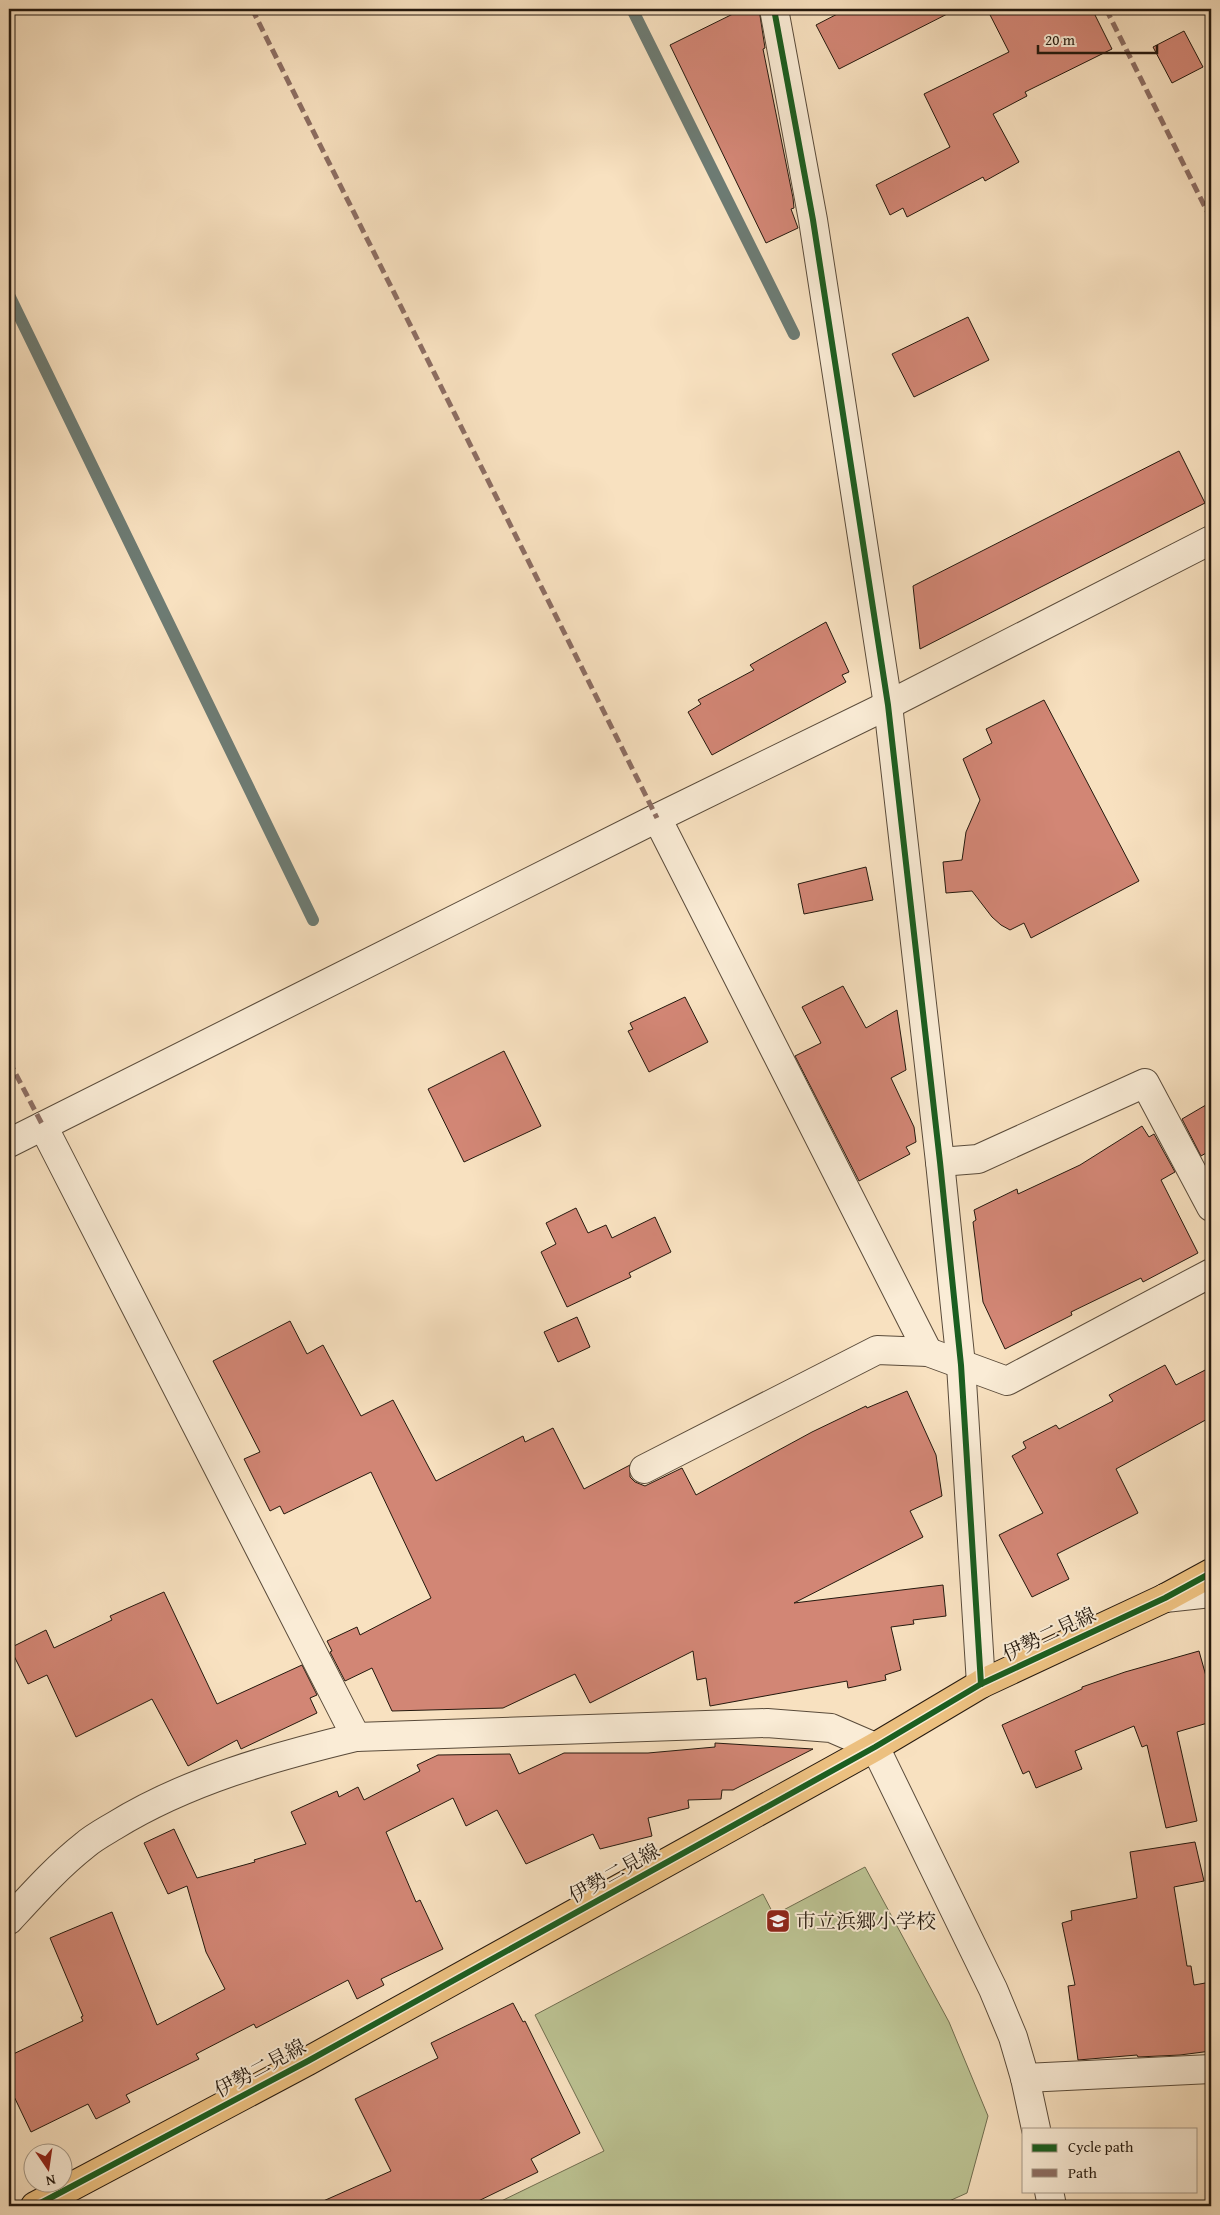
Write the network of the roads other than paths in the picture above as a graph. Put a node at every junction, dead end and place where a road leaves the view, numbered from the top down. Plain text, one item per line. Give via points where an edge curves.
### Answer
1 (774, 9) edge
2 (1211, 540) edge
3 (888, 705) junction
4 (657, 818) junction
5 (43, 1126) junction
6 (9, 1143) edge
7 (940, 1162) junction
8 (1211, 1207) edge
9 (1211, 1273) edge
10 (928, 1352) junction
11 (961, 1365) junction
12 (644, 1469) dead end
13 (1211, 1573) edge
14 (1211, 1593) edge
15 (1165, 1598) junction
16 (981, 1684) junction
17 (356, 1737) junction
18 (875, 1747) junction
19 (9, 1920) edge
20 (1211, 2069) edge
21 (1025, 2078) junction
22 (1036, 2128) edge
23 (1049, 2192) edge
24 (35, 2206) edge
25 (1052, 2206) edge

1 - 3 street via 814,220
2 - 3 street
3 - 4 street
3 - 7 street
4 - 5 street
4 - 10 street
5 - 6 street
5 - 17 street
7 - 8 street via 978,1159 1145,1082
7 - 11 street
9 - 11 street via 1007,1381
10 - 11 street
10 - 12 street via 877,1350
11 - 16 street
13 - 15 main road, 伊勢二見線
14 - 15 street
15 - 16 main road, 伊勢二見線
16 - 18 main road, 伊勢二見線
17 - 18 street via 767,1723 831,1728
17 - 19 street via 291,1753 222,1776 168,1797 126,1819 86,1844 55,1871
18 - 21 street via 993,1990 1013,2037
18 - 24 main road, 伊勢二見線 via 308,2061
20 - 21 street
21 - 22 street
23 - 25 street

